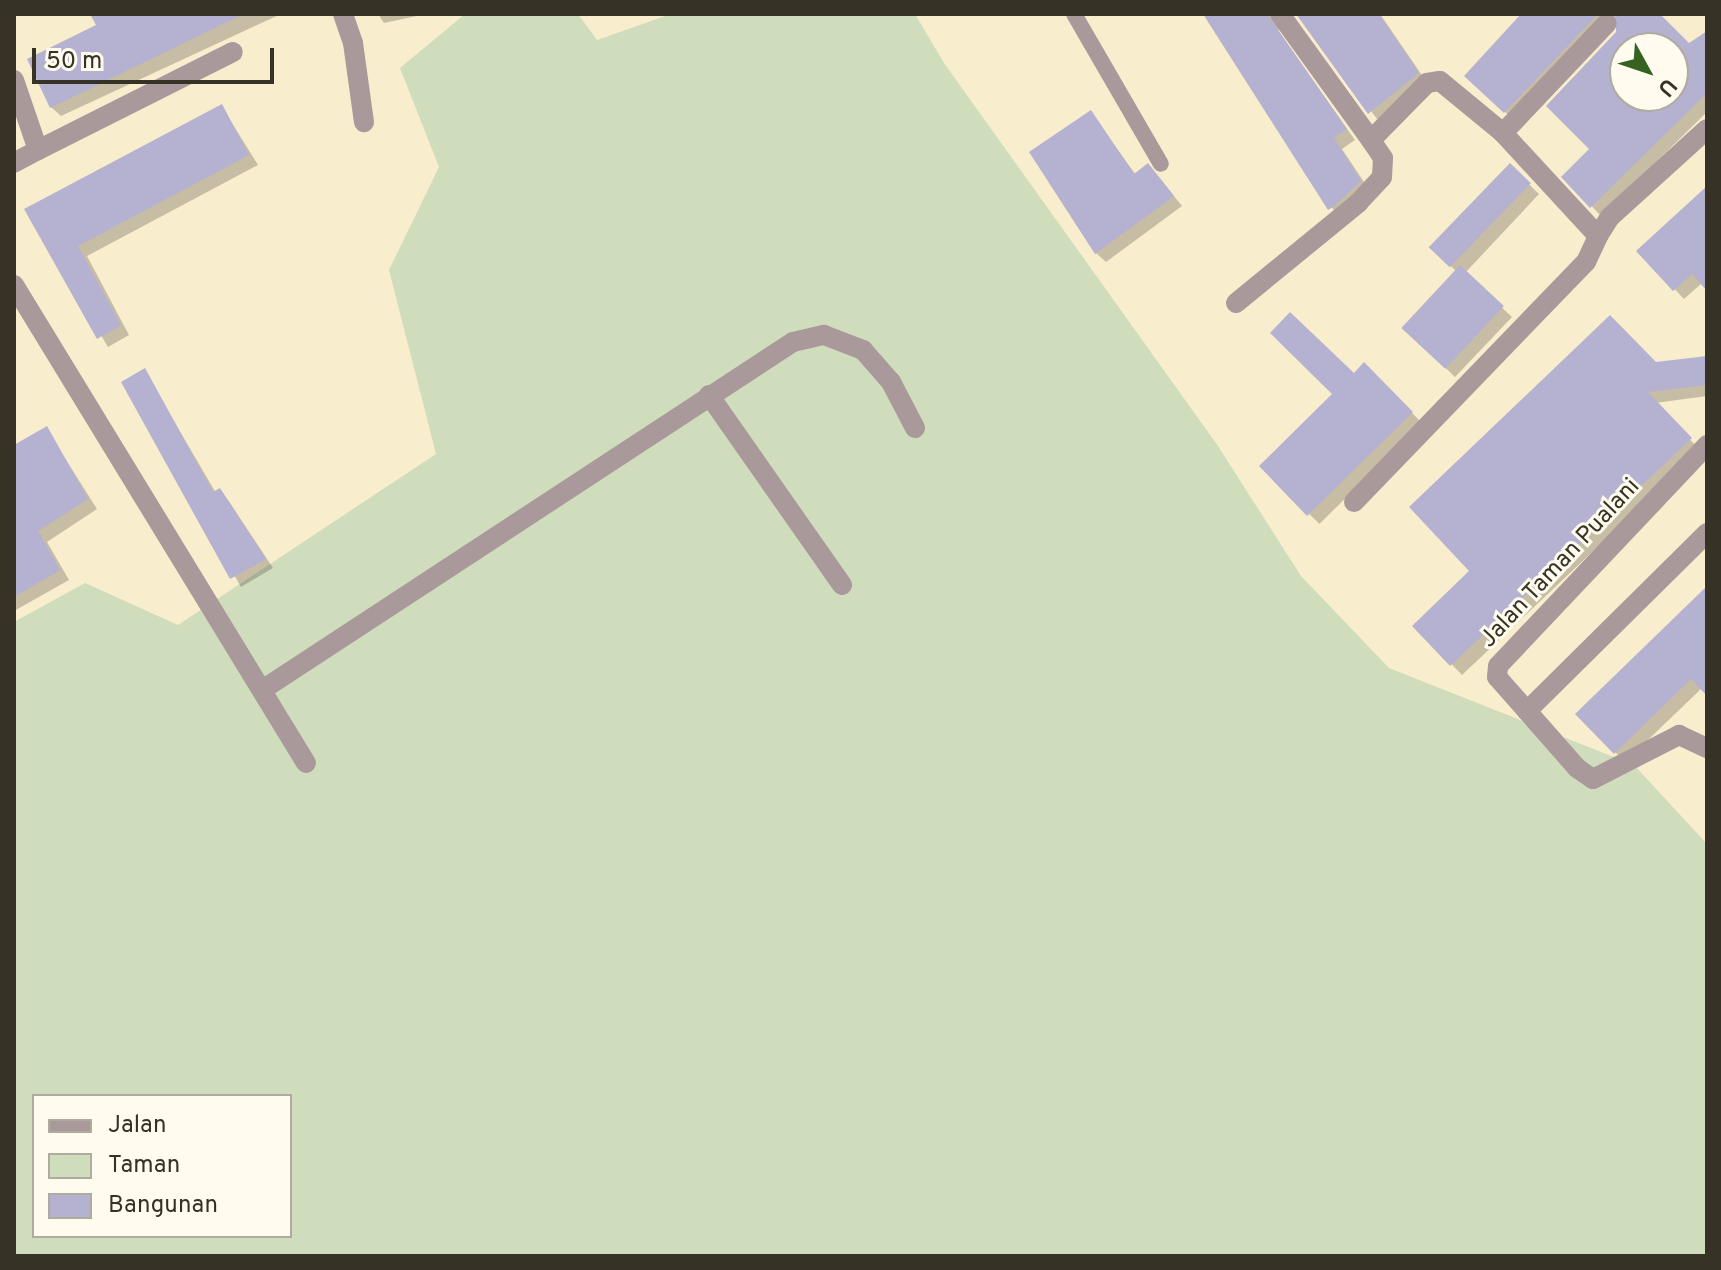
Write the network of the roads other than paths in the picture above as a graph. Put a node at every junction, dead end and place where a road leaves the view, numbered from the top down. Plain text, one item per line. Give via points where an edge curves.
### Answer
1 (343, 14) edge
2 (1074, 14) edge
3 (1280, 14) edge
4 (1607, 23) dead end
5 (233, 52) dead end
6 (14, 80) edge
7 (364, 122) dead end
8 (1707, 129) edge
9 (1503, 133) junction
10 (1371, 140) junction
11 (38, 150) junction
12 (14, 163) edge
13 (1161, 164) dead end
14 (1598, 236) junction
15 (14, 285) edge
16 (1236, 303) dead end
17 (709, 395) junction
18 (915, 428) dead end
19 (1707, 445) edge
20 (1354, 502) dead end
21 (1707, 533) edge
22 (842, 585) dead end
23 (262, 690) junction
24 (1527, 711) junction
25 (1707, 748) edge
26 (306, 763) dead end

1 - 7 street via 353,43
2 - 13 lane
3 - 10 street
4 - 9 street
5 - 11 street
6 - 11 street
8 - 14 street via 1610,217
9 - 10 street via 1435,80
9 - 14 street
10 - 16 street via 1383,158 1382,177 1358,203
11 - 12 street
14 - 20 street via 1586,262
15 - 23 street
17 - 18 street via 793,342 824,335 850,342 877,364
17 - 22 street
17 - 23 street
19 - 24 street, Jalan Taman Pualani via 1498,666 1497,677
21 - 24 street
23 - 26 street
24 - 25 street, Jalan Taman Pualani via 1593,779 1679,735

